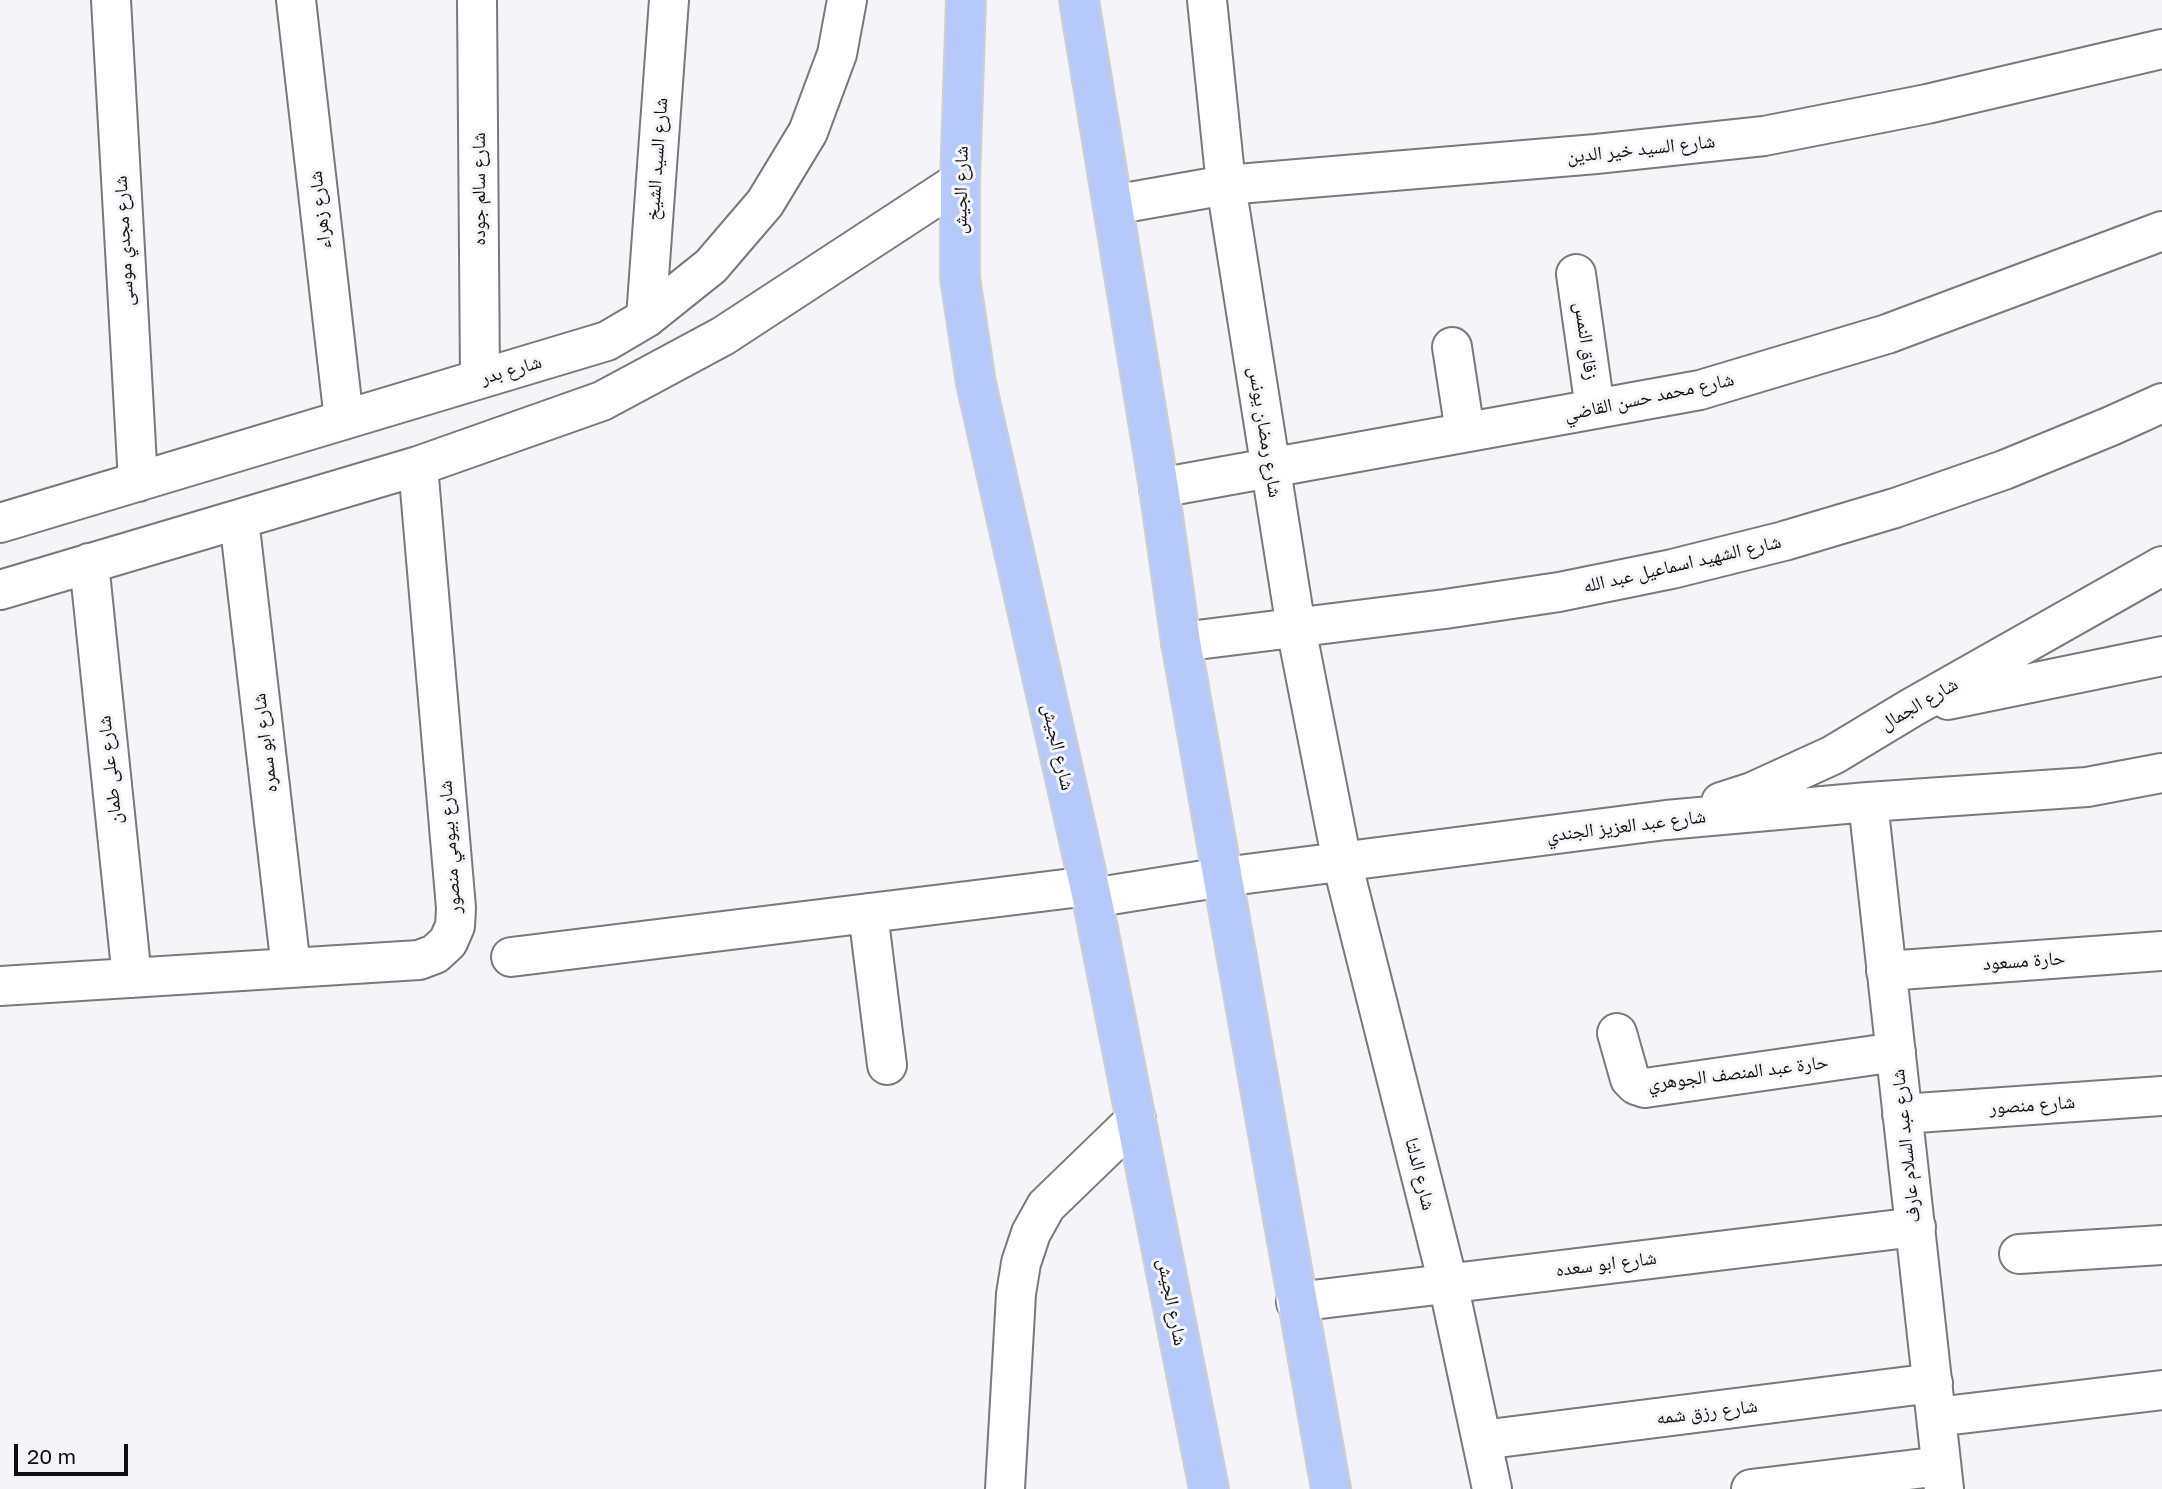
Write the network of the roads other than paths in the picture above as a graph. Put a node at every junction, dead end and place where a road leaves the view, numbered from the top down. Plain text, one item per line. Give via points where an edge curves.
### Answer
1 (111, 0) edge
2 (296, 0) edge
3 (477, 0) edge
4 (669, 0) edge
5 (847, 0) edge
6 (966, 0) edge
7 (1079, 0) edge
8 (1206, 0) edge
9 (2162, 48) edge
10 (960, 181) junction
11 (1226, 185) junction
12 (1113, 205) junction
13 (2162, 231) edge
14 (1576, 274) dead end
15 (646, 318) junction
16 (1452, 347) dead end
17 (480, 379) junction
18 (2162, 403) edge
19 (1595, 409) junction
20 (344, 420) junction
21 (1465, 432) junction
22 (418, 466) junction
23 (1271, 468) junction
24 (138, 482) junction
25 (1159, 488) junction
26 (239, 519) junction
27 (0, 523) edge
28 (89, 563) junction
29 (2162, 566) edge
30 (0, 590) edge
31 (1296, 628) junction
32 (1181, 642) junction
33 (2162, 656) edge
34 (1911, 708) junction
35 (2162, 773) edge
36 (1868, 802) junction
37 (1666, 820) junction
38 (1342, 862) junction
39 (1223, 877) junction
40 (1091, 892) junction
41 (868, 913) junction
42 (2162, 951) edge
43 (511, 957) dead end
44 (291, 968) junction
45 (1886, 971) junction
46 (132, 978) junction
47 (0, 986) edge
48 (1617, 1033) dead end
49 (1896, 1052) junction
50 (887, 1065) dead end
51 (2162, 1096) edge
52 (1902, 1114) junction
53 (1136, 1119) junction
54 (1916, 1227) junction
55 (2162, 1245) edge
56 (2019, 1254) dead end
57 (1447, 1283) junction
58 (1296, 1302) junction
59 (2162, 1390) edge
60 (1934, 1400) junction
61 (1482, 1440) junction
62 (1943, 1478) edge
63 (1005, 1489) edge
64 (1209, 1489) edge
65 (1331, 1489) edge
66 (1492, 1489) edge
67 (1751, 1489) edge

1 - 24 street, شارع مجدي موسى
2 - 20 street, شارع زهراء
3 - 17 street, شارع سالم جوده
4 - 15 street, شارع السيد الشيخ
5 - 15 street, شارع بدر via 837,54 808,132 765,203 710,266
6 - 10 main road, شارع الجيش
7 - 12 main road
8 - 11 street, شارع رمضان يونس
9 - 11 street, شارع السيد خير الدين via 1927,104 1764,136
10 - 22 street via 723,336 602,401
10 - 40 main road, شارع الجيش via 960,278 976,383
11 - 12 street, شارع السيد خير الدين
11 - 23 street, شارع رمضان يونس
12 - 25 main road
13 - 19 street, شارع محمد حسن القاضي via 1887,334 1700,390
14 - 19 street, زقاق النمس
15 - 17 street, شارع بدر via 607,341
16 - 21 street
17 - 20 street, شارع بدر
18 - 31 street, شارع الشهيد اسماعيل عبد الله via 2004,470 1784,541 1559,592
19 - 21 street, شارع محمد حسن القاضي
20 - 24 street, شارع بدر
21 - 23 street, شارع محمد حسن القاضي
22 - 26 street
22 - 44 street, شارع بيومي منصور via 455,926 442,948 419,960
23 - 25 street, شارع محمد حسن القاضي
23 - 31 street, شارع رمضان يونس
24 - 27 street, شارع بدر
25 - 32 main road
26 - 28 street
26 - 44 street, شارع ابو سمره
28 - 30 street
28 - 46 street, شارع على طمان
29 - 34 street, شارع الجمال
31 - 32 street, شارع الشهيد اسماعيل عبد الله
31 - 38 street, شارع رمضان يونس
32 - 39 main road
33 - 34 street
34 - 37 street, شارع الجمال via 1833,755 1752,792
35 - 36 street, شارع عبد العزيز الجندي via 2087,787
36 - 37 street, شارع عبد العزيز الجندي
36 - 45 street, شارع عبد السلام عارف
37 - 38 street, شارع عبد العزيز الجندي
38 - 39 street, شارع عبد العزيز الجندي
38 - 57 street, شارع الدلتا
39 - 40 street, شارع عبد العزيز الجندي
39 - 58 main road
40 - 41 street, شارع عبد العزيز الجندي
40 - 53 main road, شارع الجيش
41 - 43 street, شارع عبد العزيز الجندي
41 - 50 street
42 - 45 street, حارة مسعود
44 - 46 street, شارع بيومي منصور
45 - 49 street, شارع عبد السلام عارف
46 - 47 street, شارع بيومي منصور
48 - 49 street, حارة عبد المنصف الجوهري via 1630,1079 1644,1088
49 - 52 street, شارع عبد السلام عارف
51 - 52 street, شارع منصور
52 - 54 street, شارع عبد السلام عارف
53 - 63 street via 1046,1206 1031,1233 1016,1294
53 - 64 main road, شارع الجيش
54 - 57 street, شارع ابو سعده
54 - 60 street, شارع عبد السلام عارف
55 - 56 street
57 - 58 street, شارع ابو سعده
57 - 61 street, شارع الدلتا
58 - 65 main road
59 - 60 street, شارع رزق شمه
60 - 61 street, شارع رزق شمه
60 - 62 street, شارع عبد السلام عارف
61 - 66 street, شارع الدلتا
62 - 67 street

